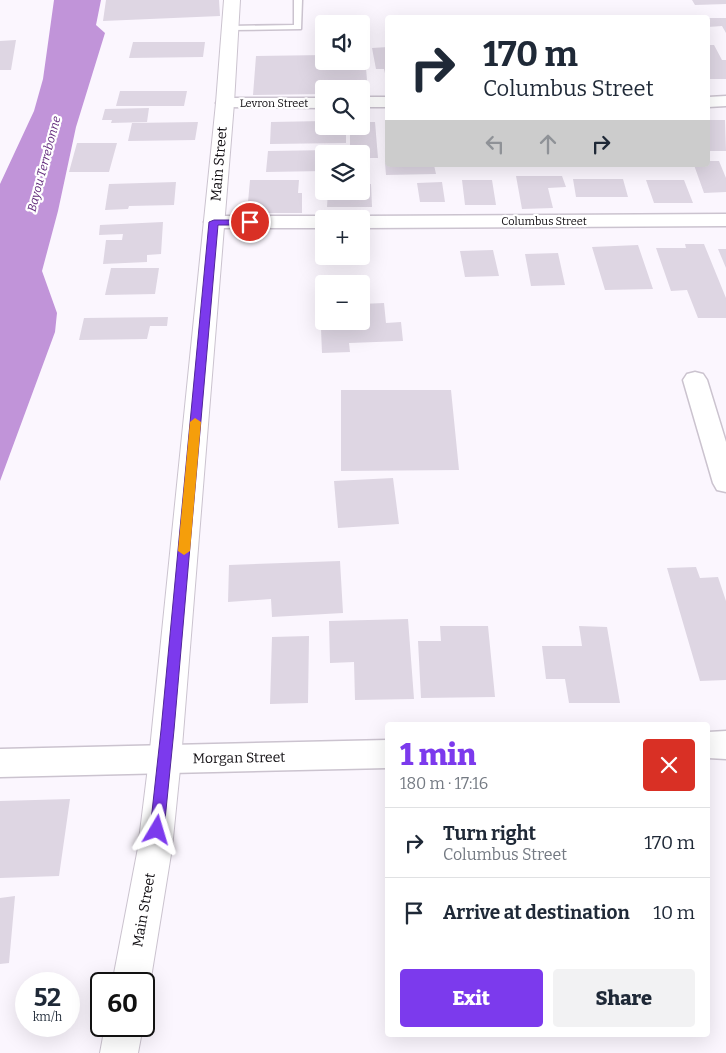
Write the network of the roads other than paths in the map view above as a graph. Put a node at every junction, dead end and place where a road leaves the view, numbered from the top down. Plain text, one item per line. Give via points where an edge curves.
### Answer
1 (232, 0) edge
2 (298, 0) edge
3 (230, 28) junction
4 (726, 101) edge
5 (370, 102) edge
6 (385, 102) edge
7 (710, 102) edge
8 (225, 103) junction
9 (315, 103) edge
10 (726, 220) edge
11 (214, 222) junction
12 (315, 222) edge
13 (370, 222) edge
14 (695, 380) dead end
15 (726, 483) edge
16 (710, 745) edge
17 (726, 745) edge
18 (385, 754) edge
19 (165, 759) junction
20 (0, 762) edge
21 (133, 972) edge
22 (122, 1037) edge
23 (120, 1053) edge

1 - 3 main road, Main Street
2 - 3 lane via 298,27
3 - 8 main road, Main Street
4 - 7 street
5 - 6 street
8 - 9 street, Levron Street
8 - 11 main road, Main Street
10 - 13 street, Columbus Street
11 - 12 street
11 - 19 main road, Main Street
14 - 15 street
16 - 17 street
18 - 19 street, Morgan Street
19 - 20 street, Morgan Street
19 - 21 main road, Main Street via 155,848
22 - 23 main road

